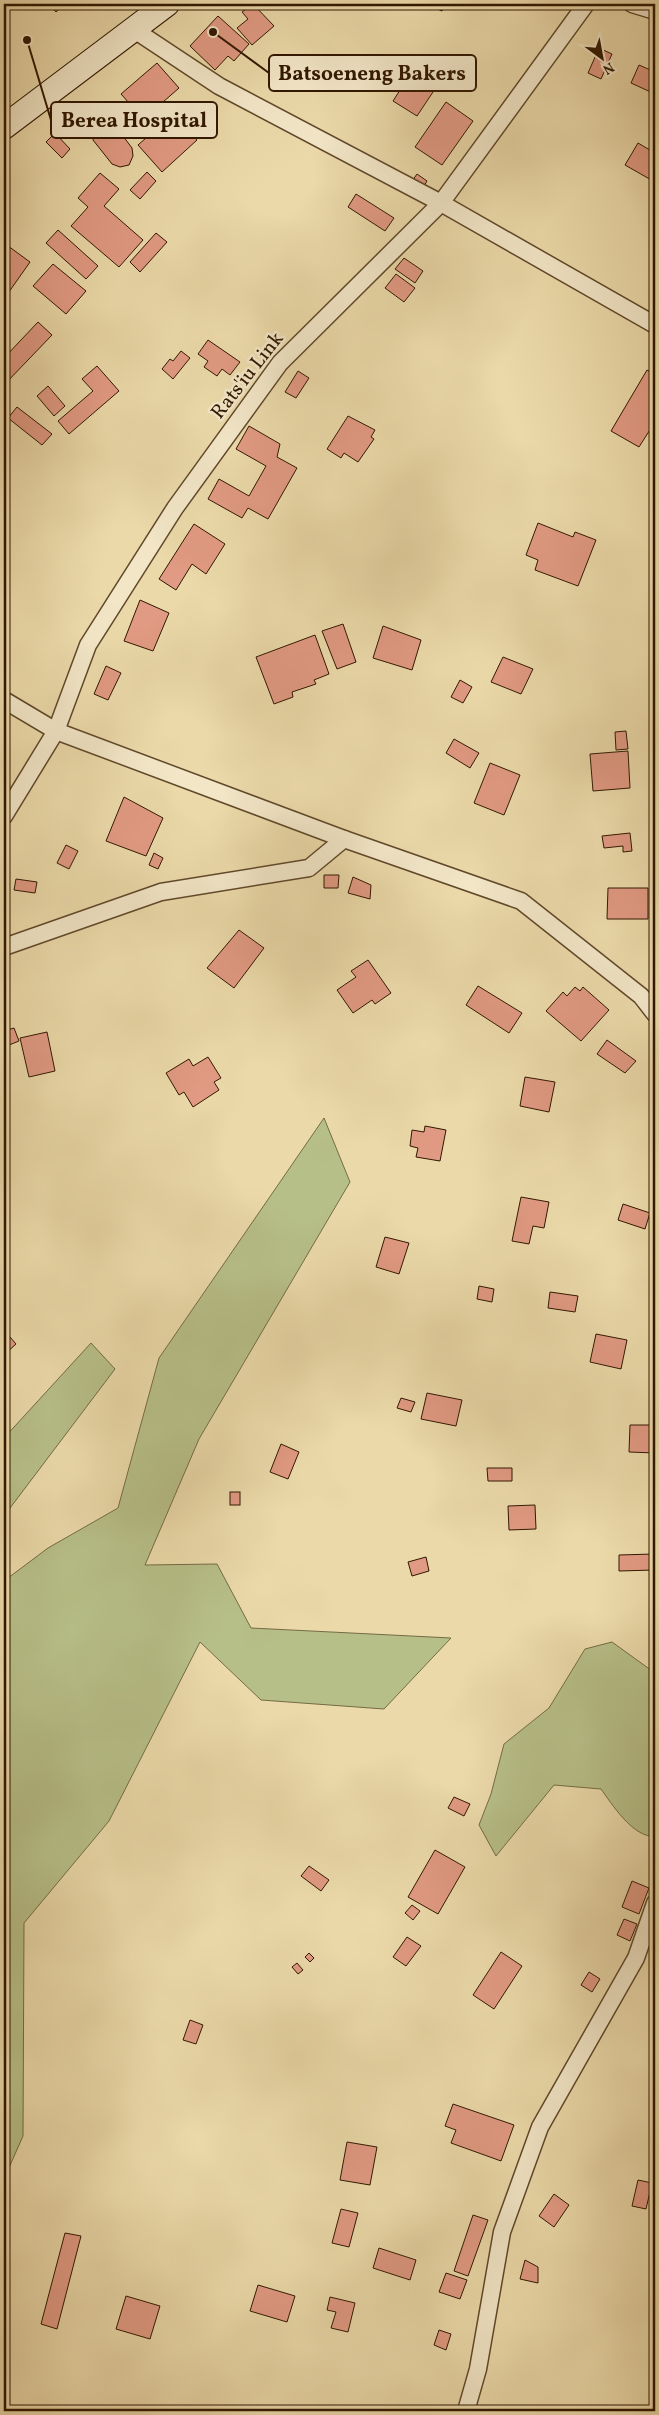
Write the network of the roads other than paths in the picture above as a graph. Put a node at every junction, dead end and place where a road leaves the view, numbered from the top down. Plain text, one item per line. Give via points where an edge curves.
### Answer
1 (167, 4) edge
2 (586, 4) edge
3 (632, 4) edge
4 (655, 11) edge
5 (133, 29) junction
6 (4, 127) edge
7 (440, 203) junction
8 (655, 325) edge
9 (4, 700) edge
10 (56, 730) junction
11 (4, 816) edge
12 (344, 839) junction
13 (4, 947) edge
14 (655, 1014) edge
15 (655, 1904) edge
16 (466, 2411) edge

1 - 5 main road
2 - 7 street, Rats'iu Link
3 - 4 street
5 - 6 main road
5 - 7 street via 219,86
7 - 8 street
7 - 10 street, Rats'iu Link via 280,363 175,508 88,645
9 - 10 street
10 - 11 street, Rats'iu Link
10 - 12 street
12 - 13 street via 310,868 162,892
12 - 14 street via 521,901 641,996
15 - 16 street via 636,1958 540,2127 502,2232 478,2369

